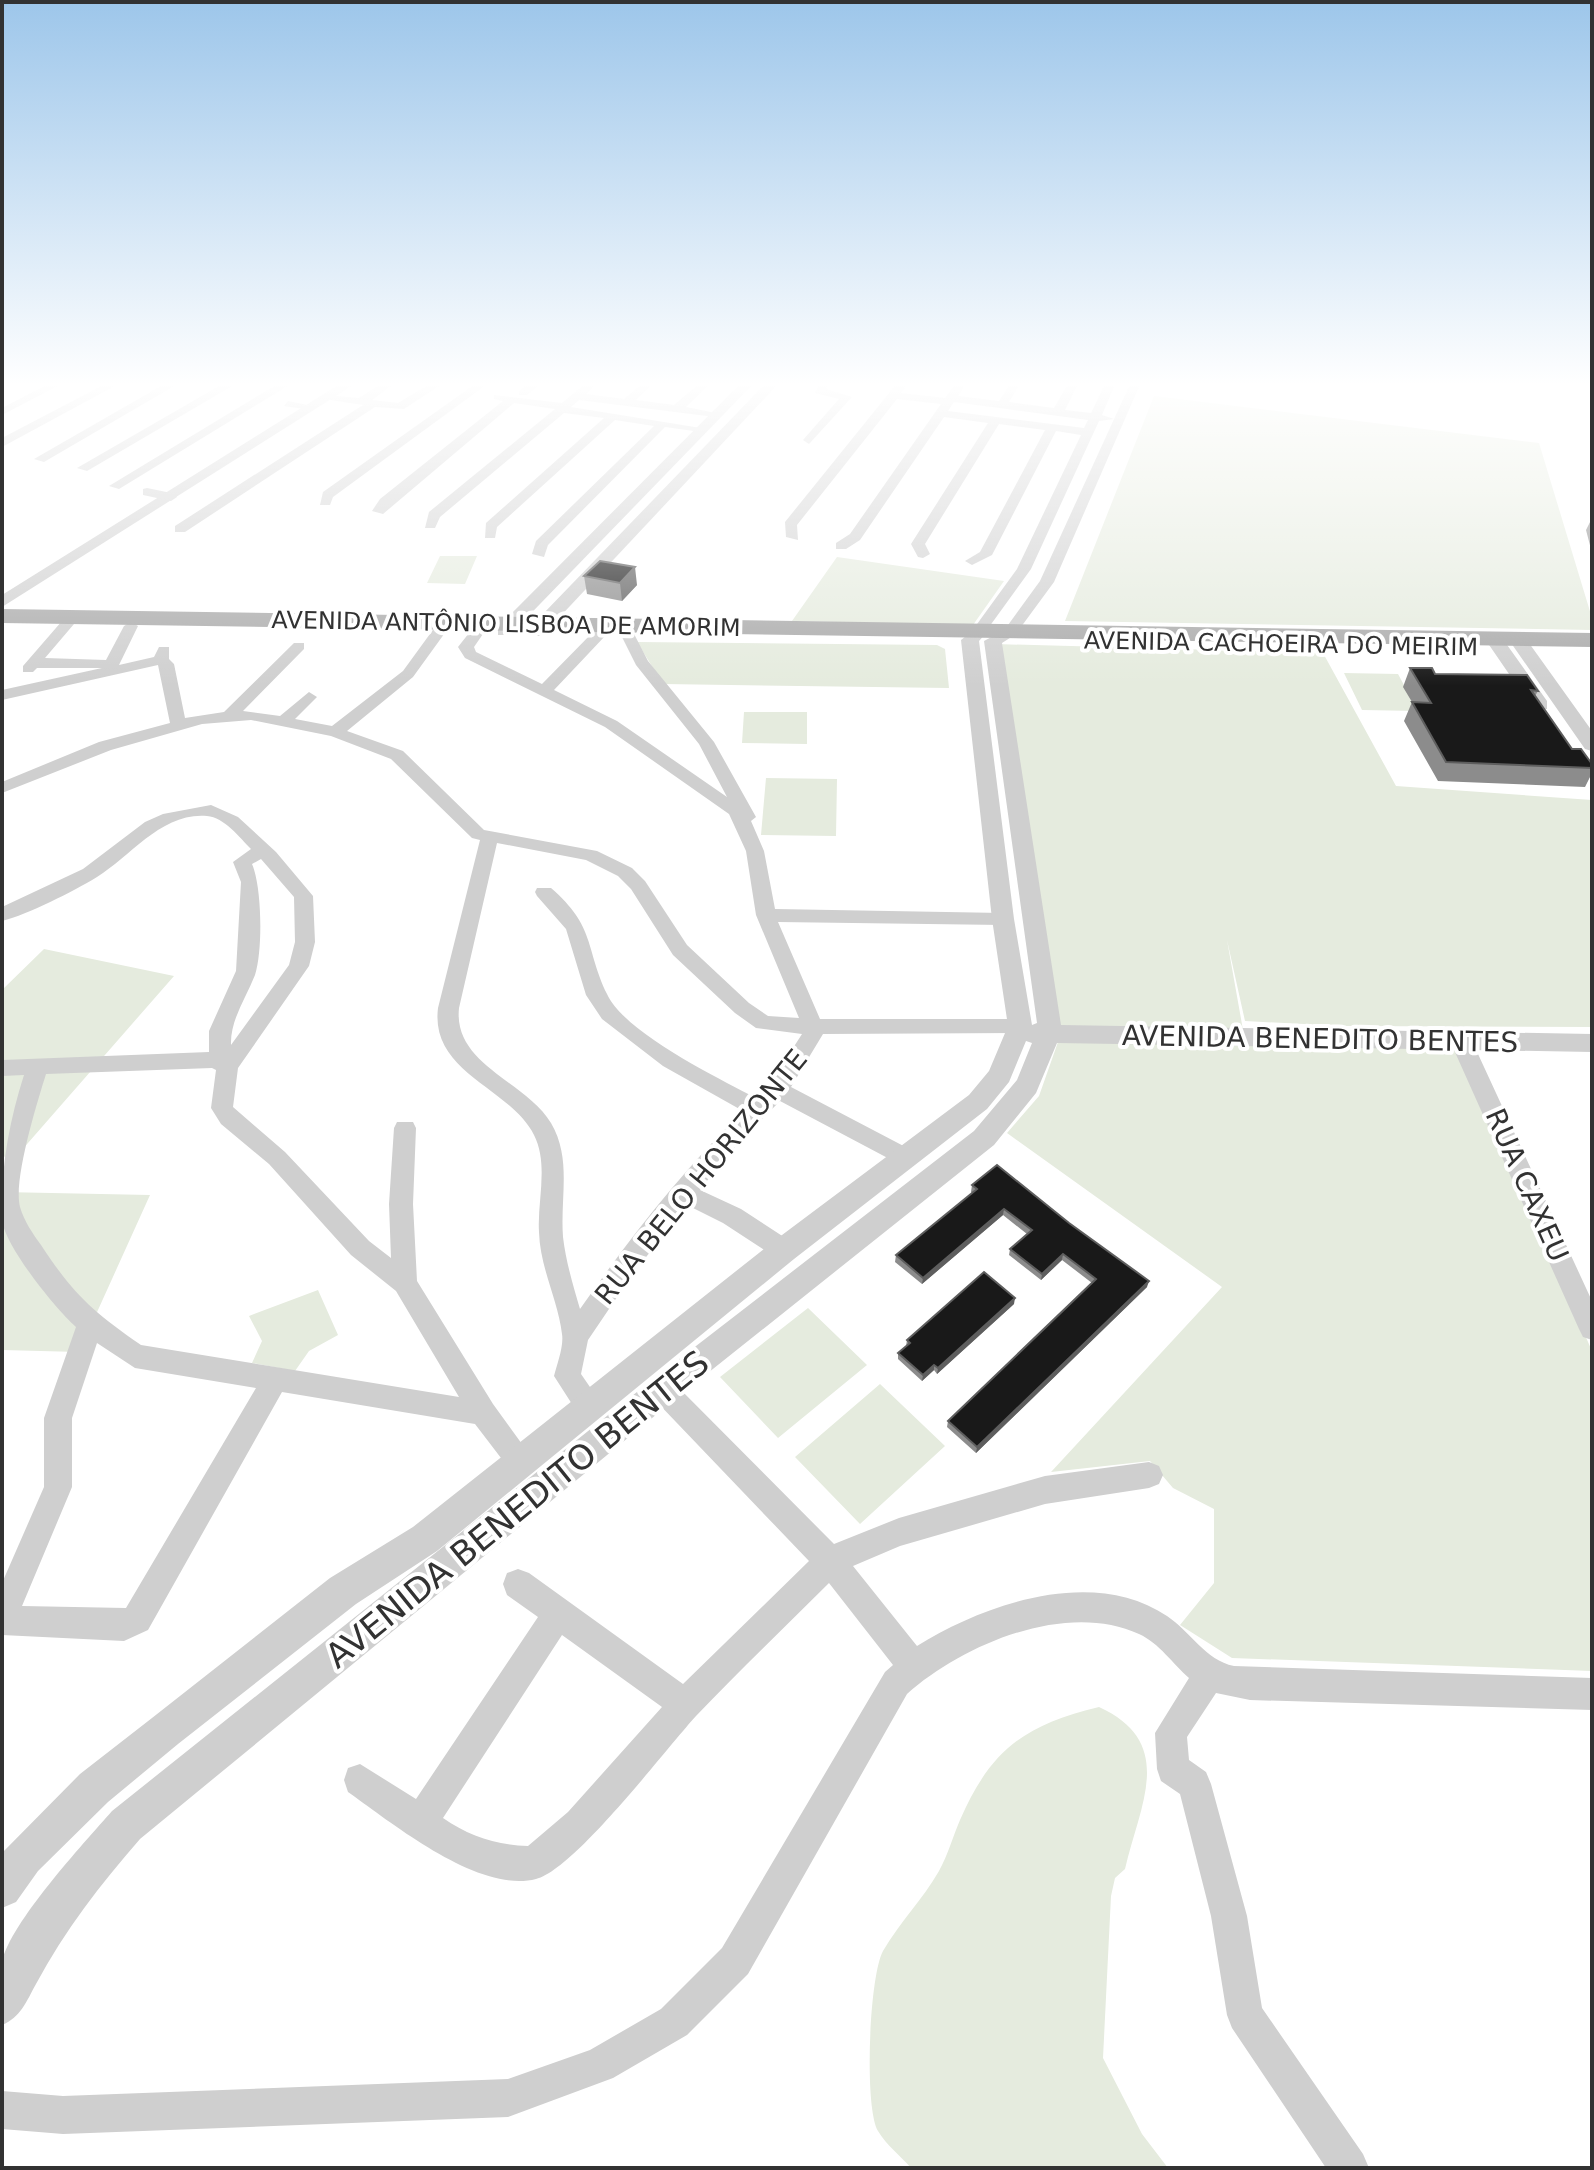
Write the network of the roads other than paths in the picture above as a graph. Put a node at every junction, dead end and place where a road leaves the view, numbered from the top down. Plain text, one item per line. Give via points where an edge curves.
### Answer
1 (120, 483) edge
2 (161, 483) edge
3 (192, 483) edge
4 (248, 483) edge
5 (343, 483) edge
6 (409, 483) edge
7 (472, 483) edge
8 (538, 483) edge
9 (602, 483) edge
10 (648, 483) edge
11 (677, 483) edge
12 (824, 483) edge
13 (892, 483) edge
14 (956, 483) edge
15 (1023, 483) edge
16 (1063, 483) edge
17 (1092, 483) edge
18 (115, 486) dead end
19 (147, 492) junction
20 (171, 497) junction
21 (325, 502) dead end
22 (378, 511) dead end
23 (430, 525) dead end
24 (180, 529) dead end
25 (490, 535) dead end
26 (793, 537) dead end
27 (841, 546) dead end
28 (1032, 548) junction
29 (1062, 552) junction
30 (539, 554) dead end
31 (923, 554) dead end
32 (972, 561) dead end
33 (569, 563) junction
34 (595, 569) junction
35 (2, 588) edge
36 (2, 602) edge
37 (2, 616) edge
38 (2, 623) edge
39 (67, 624) junction
40 (131, 626) junction
41 (507, 628) junction
42 (543, 629) junction
43 (440, 630) junction
44 (478, 631) junction
45 (601, 632) junction
46 (627, 633) junction
47 (988, 636) junction
48 (1592, 640) edge
49 (1509, 643) junction
50 (299, 646) dead end
51 (1592, 648) edge
52 (34, 663) junction
53 (108, 667) junction
54 (18, 681) dead end
55 (545, 690) junction
56 (2, 695) edge
57 (309, 697) dead end
58 (229, 716) junction
59 (285, 720) junction
60 (178, 723) junction
61 (335, 732) junction
62 (1592, 745) edge
63 (1583, 766) edge
64 (2, 788) edge
65 (747, 826) junction
66 (490, 836) junction
67 (262, 850) junction
68 (544, 892) dead end
69 (2, 915) edge
70 (766, 915) junction
71 (1003, 919) junction
72 (813, 1027) junction
73 (1029, 1031) junction
74 (1461, 1041) junction
75 (1592, 1043) edge
76 (222, 1063) junction
77 (38, 1066) junction
78 (2, 1068) edge
79 (778, 1090) junction
80 (758, 1109) junction
81 (405, 1128) dead end
82 (907, 1158) junction
83 (684, 1193) junction
84 (784, 1250) junction
85 (405, 1283) junction
86 (90, 1324) junction
87 (1592, 1329) edge
88 (576, 1336) junction
89 (274, 1381) junction
90 (663, 1390) junction
91 (589, 1406) junction
92 (483, 1413) junction
93 (521, 1462) junction
94 (1149, 1475) dead end
95 (425, 1539) junction
96 (830, 1561) junction
97 (447, 1567) junction
98 (518, 1584) dead end
99 (559, 1613) junction
100 (2, 1619) edge
101 (912, 1665) junction
102 (1210, 1675) junction
103 (1592, 1694) edge
104 (685, 1705) junction
105 (360, 1780) dead end
106 (420, 1822) junction
107 (2, 1888) edge
108 (2, 2003) edge
109 (2, 2110) edge
110 (1349, 2168) edge

1 - 18 street
2 - 19 street
3 - 20 street
4 - 24 street
5 - 21 street
6 - 22 street
7 - 23 street via 434,515
8 - 25 street via 491,526
9 - 30 street via 541,544
10 - 33 street
11 - 34 street
12 - 26 street via 790,525
13 - 27 street via 855,537
14 - 31 street via 918,544
15 - 32 street via 985,555
16 - 28 street
17 - 29 street
19 - 20 street
19 - 35 street
20 - 36 street
28 - 29 street
28 - 47 street
29 - 47 street via 1047,582
33 - 34 street
33 - 41 street
34 - 42 street
37 - 41 main road, AVENIDA ANTÔNIO LISBOA DE AMORIM
38 - 39 main road, AVENIDA ANTÔNIO LISBOA DE AMORIM
39 - 40 main road, AVENIDA ANTÔNIO LISBOA DE AMORIM
39 - 52 street
40 - 43 main road, AVENIDA ANTÔNIO LISBOA DE AMORIM
40 - 53 street
41 - 42 main road, AVENIDA ANTÔNIO LISBOA DE AMORIM
41 - 44 main road, AVENIDA ANTÔNIO LISBOA DE AMORIM
42 - 45 main road, AVENIDA ANTÔNIO LISBOA DE AMORIM
42 - 47 main road, AVENIDA ANTÔNIO LISBOA DE AMORIM
43 - 44 main road, AVENIDA ANTÔNIO LISBOA DE AMORIM
43 - 61 street via 408,674
44 - 55 street, RUA BELO HORIZONTE via 466,652
45 - 46 main road, AVENIDA ANTÔNIO LISBOA DE AMORIM
45 - 55 street
46 - 47 main road, AVENIDA ANTÔNIO LISBOA DE AMORIM
46 - 65 street via 632,649 706,742 740,802
47 - 49 main road, AVENIDA CACHOEIRA DO MEIRIM
47 - 71 street, AVENIDA BENEDITO BENTES
47 - 73 street, AVENIDA BENEDITO BENTES via 1047,1003
48 - 49 main road, AVENIDA CACHOEIRA DO MEIRIM
49 - 51 main road, AVENIDA CACHOEIRA DO MEIRIM
49 - 62 street
49 - 63 street
50 - 58 street
52 - 53 street
52 - 54 street
53 - 56 street
53 - 60 street via 163,655
55 - 65 street, RUA BELO HORIZONTE via 655,753 736,811
57 - 59 street
58 - 59 street
58 - 60 street
59 - 61 street
60 - 64 street
61 - 66 street via 397,755 466,826
65 - 70 street, RUA BELO HORIZONTE
66 - 72 street via 591,855 625,872 680,950 742,1008 763,1023
66 - 88 street via 480,862 449,1027 456,1048 546,1134 551,1150 551,1235
67 - 69 street via 232,821 211,810 169,818 90,873
67 - 76 street via 242,862 250,882 246,971 220,1031
67 - 76 street via 303,896 305,942 299,966
68 - 80 street via 582,936 598,998 622,1026
70 - 71 street
70 - 72 street, RUA BELO HORIZONTE
71 - 73 street, AVENIDA BENEDITO BENTES
72 - 73 street
72 - 79 street, RUA BELO HORIZONTE via 812,1039
73 - 74 street, AVENIDA BENEDITO BENTES
73 - 82 street, AVENIDA BENEDITO BENTES via 978,1102
73 - 90 street, AVENIDA BENEDITO BENTES via 1032,1078 1018,1102 984,1138
74 - 75 street, AVENIDA BENEDITO BENTES
74 - 87 street, RUA CAXEU
76 - 77 street
76 - 85 street via 222,1108 229,1118 277,1158 360,1248
77 - 78 street
77 - 86 street via 16,1135 7,1205 62,1298
79 - 80 street, RUA BELO HORIZONTE
79 - 82 street
80 - 83 street, RUA BELO HORIZONTE
81 - 85 street
82 - 84 street, AVENIDA BENEDITO BENTES
83 - 84 street
83 - 88 street, RUA BELO HORIZONTE
84 - 91 street, AVENIDA BENEDITO BENTES
85 - 92 street
86 - 89 street via 135,1356
86 - 100 street via 58,1418 58,1487
88 - 91 street, RUA BELO HORIZONTE via 567,1376
89 - 92 street
89 - 100 street via 137,1619 124,1626
90 - 96 street
90 - 97 street, AVENIDA BENEDITO BENTES
91 - 93 street, AVENIDA BENEDITO BENTES
92 - 93 street
93 - 95 street, AVENIDA BENEDITO BENTES
94 - 96 street via 1045,1490 899,1532
95 - 97 street
95 - 107 street, AVENIDA BENEDITO BENTES via 343,1591 94,1788 24,1857
96 - 101 street
96 - 104 street
97 - 108 street, AVENIDA BENEDITO BENTES via 126,1825 43,1928
98 - 99 street
99 - 104 street
99 - 106 street
101 - 102 street via 973,1631 1068,1610 1120,1610 1151,1623
101 - 109 street via 896,1683 735,1961 674,2022 600,2065 508,2098 63,2115
102 - 103 street via 1250,1684
102 - 110 street via 1171,1733 1173,1769 1194,1784 1229,1916 1245,2015
104 - 106 street via 580,1824 534,1863 501,1862 450,1843
105 - 106 street

